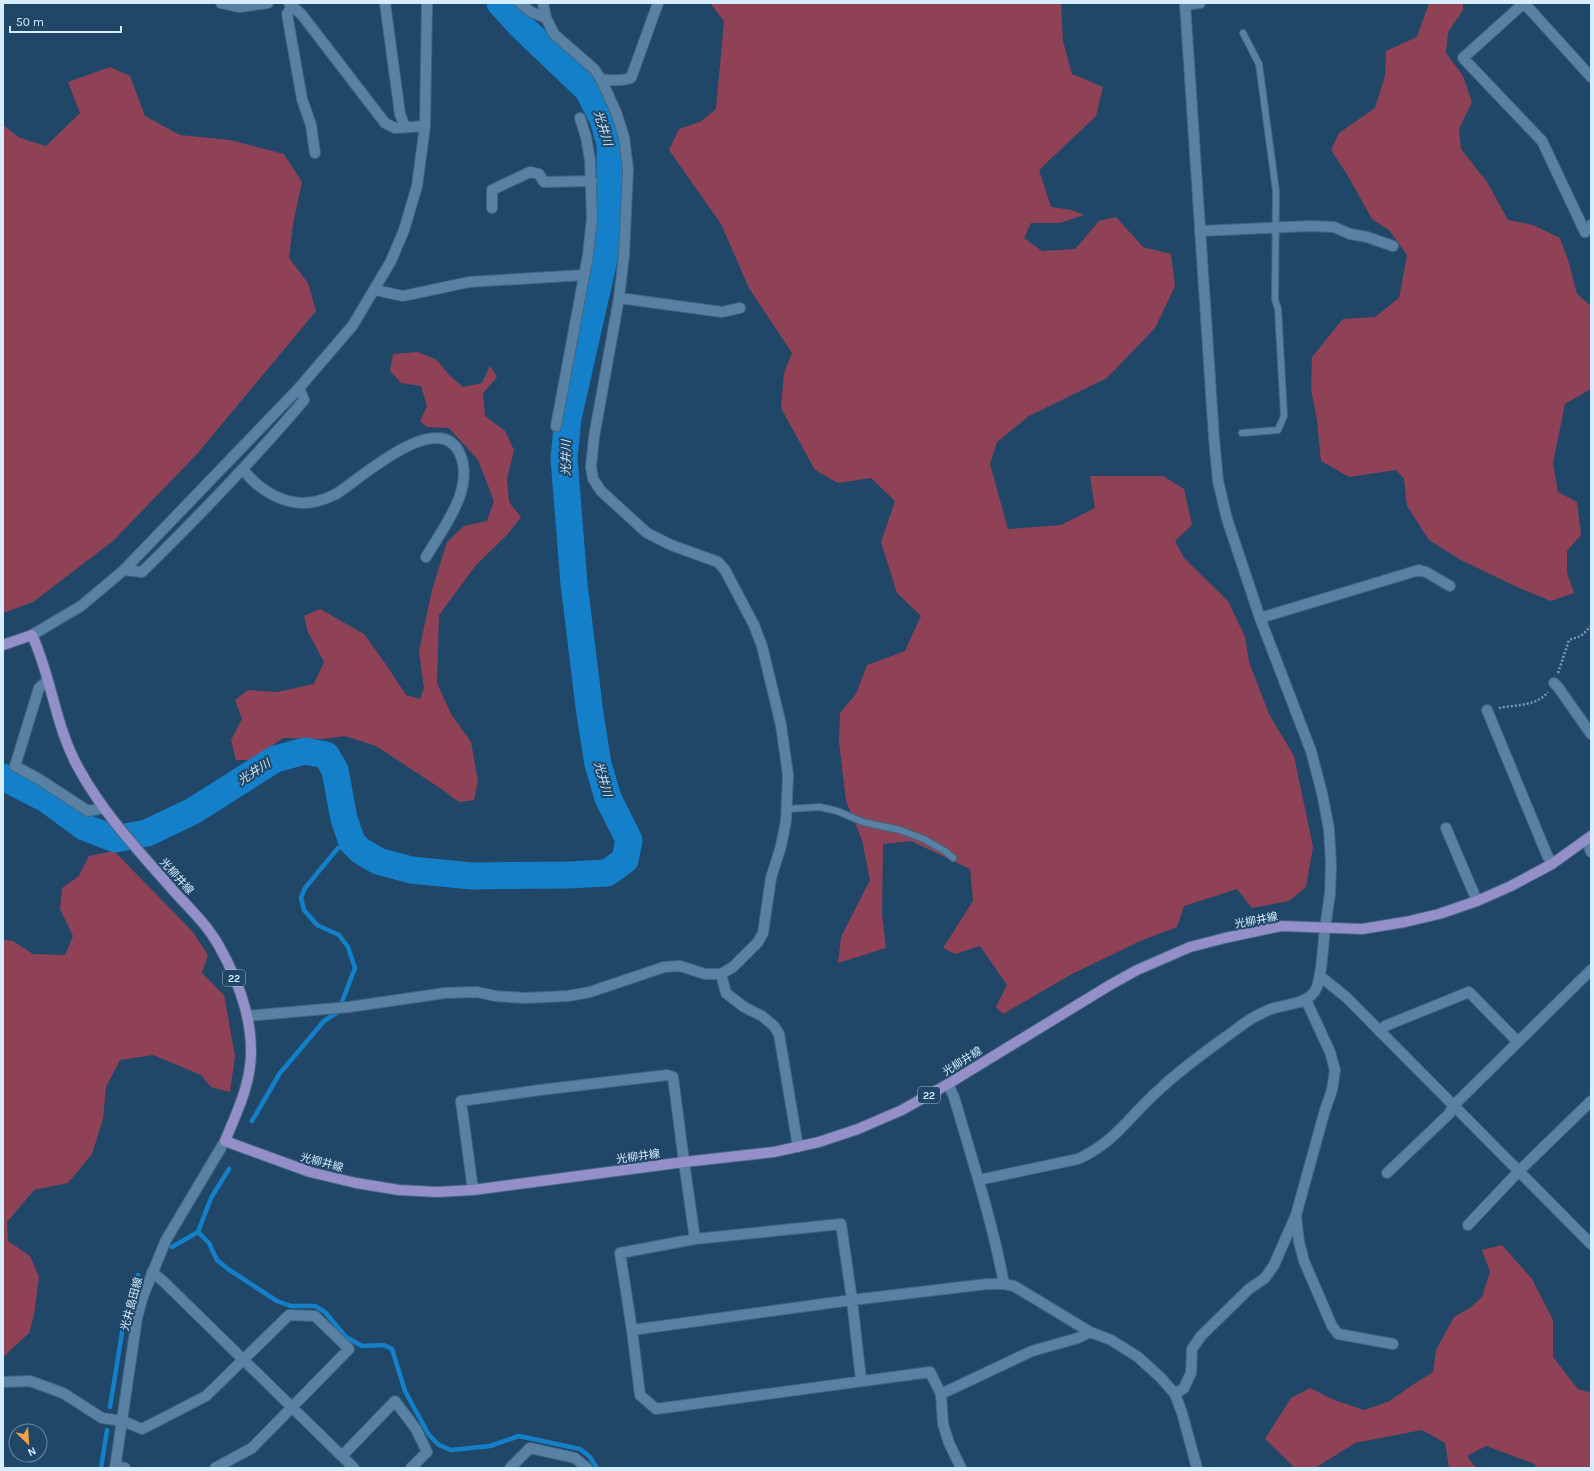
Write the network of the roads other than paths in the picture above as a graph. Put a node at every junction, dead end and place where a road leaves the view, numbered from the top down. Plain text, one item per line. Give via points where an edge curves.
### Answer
1 (221, 3) edge
2 (268, 3) edge
3 (385, 3) edge
4 (427, 3) edge
5 (520, 3) edge
6 (543, 3) edge
7 (658, 3) edge
8 (1200, 3) edge
9 (1524, 3) edge
10 (1185, 4) edge
11 (291, 5) edge
12 (546, 18) junction
13 (1243, 33) dead end
14 (1591, 77) edge
15 (601, 79) junction
16 (580, 118) dead end
17 (425, 126) junction
18 (405, 127) junction
19 (315, 153) dead end
20 (592, 181) junction
21 (492, 208) dead end
22 (1276, 228) junction
23 (1588, 229) edge
24 (1200, 231) junction
25 (1393, 246) dead end
26 (584, 275) junction
27 (375, 290) junction
28 (619, 298) junction
29 (740, 308) dead end
30 (298, 388) junction
31 (556, 426) dead end
32 (1242, 433) dead end
33 (243, 469) junction
34 (426, 557) dead end
35 (124, 570) junction
36 (1450, 586) dead end
37 (1260, 618) junction
38 (32, 635) junction
39 (3, 645) edge
40 (47, 682) junction
41 (1554, 683) dead end
42 (1487, 710) dead end
43 (1591, 734) edge
44 (104, 808) junction
45 (787, 809) junction
46 (1446, 828) dead end
47 (1589, 838) edge
48 (1591, 852) edge
49 (953, 858) dead end
50 (1552, 864) junction
51 (1477, 901) junction
52 (1325, 928) junction
53 (1591, 970) edge
54 (721, 974) junction
55 (1320, 976) junction
56 (1306, 1000) junction
57 (247, 1016) junction
58 (1380, 1032) junction
59 (1518, 1042) junction
60 (948, 1084) junction
61 (1591, 1101) edge
62 (1453, 1106) junction
63 (225, 1141) junction
64 (798, 1147) junction
65 (684, 1162) junction
66 (1518, 1172) junction
67 (1387, 1173) dead end
68 (979, 1180) junction
69 (473, 1190) junction
70 (1296, 1215) junction
71 (1468, 1225) dead end
72 (1589, 1237) edge
73 (696, 1240) junction
74 (152, 1272) junction
75 (1004, 1284) junction
76 (852, 1300) junction
77 (632, 1330) junction
78 (1090, 1332) junction
79 (1393, 1344) dead end
80 (244, 1359) junction
81 (861, 1380) junction
82 (3, 1382) edge
83 (941, 1394) junction
84 (1175, 1394) junction
85 (292, 1407) junction
86 (123, 1421) junction
87 (342, 1456) junction
88 (119, 1467) edge
89 (215, 1468) edge
90 (354, 1468) edge
91 (412, 1468) edge
92 (510, 1468) edge
93 (587, 1468) edge
94 (961, 1468) edge
95 (1197, 1468) edge

1 - 2 street via 239,7
3 - 18 street via 400,114
4 - 17 street
5 - 12 street via 530,12
6 - 12 street
7 - 15 street via 631,78 612,81
8 - 10 street
9 - 14 street
9 - 23 street via 1463,58 1542,141
10 - 24 street
11 - 18 street via 302,15 385,123 395,128
11 - 19 street via 287,14 302,99 311,124
12 - 15 street via 554,34 594,69
13 - 22 lane via 1258,64 1276,191
15 - 28 street via 624,137 628,169
16 - 20 street via 586,137
17 - 18 street
17 - 27 street via 417,186 404,230
20 - 21 street via 544,182 539,174 530,172 492,190
20 - 26 street via 592,218
22 - 24 street
22 - 25 street via 1334,227
22 - 32 lane via 1275,300 1278,309 1284,416 1278,430
24 - 37 street via 1218,481 1232,534
26 - 27 street via 469,282 403,296
26 - 31 street
27 - 30 street via 353,325
28 - 29 street via 722,312
28 - 45 street via 594,438 591,467 593,480 601,491 647,533 671,545 718,562 725,570 754,625 764,653 781,725 788,775
30 - 33 street via 304,400
30 - 35 street
33 - 34 street via 267,492 290,502 313,502 335,494 388,456 416,442 435,438 447,441 458,449 463,461 461,492 452,513
33 - 35 street via 142,572
35 - 38 street via 81,606
36 - 37 street via 1419,570
37 - 52 street via 1311,751 1322,793 1329,829 1331,864
38 - 39 main road
38 - 40 main road, 光柳井線 / 22 via 40,652
40 - 44 main road, 光柳井線 / 22 via 59,723 78,768
40 - 44 street via 39,688 15,766 88,811
41 - 43 street
42 - 50 street
44 - 57 main road, 光柳井線 / 22 via 218,945 234,978
45 - 49 lane via 820,807 836,811 863,822 900,830 924,839
45 - 54 street via 781,846 771,878 763,933 758,942 733,967
46 - 51 street
47 - 48 street
47 - 50 main road, 光柳井線 / 22
50 - 51 main road, 光柳井線 / 22
51 - 52 main road, 光柳井線 / 22 via 1405,922 1362,929
52 - 55 street
52 - 60 main road, 光柳井線 / 22 via 1281,926 1190,947 1110,985
53 - 59 street
54 - 57 street via 705,974 680,966 664,967 590,992 568,996 525,998 477,992
54 - 64 street via 726,993 744,1007 762,1016 779,1034
55 - 56 street via 1315,990
55 - 58 street via 1346,997
56 - 68 street via 1270,1009 1250,1019 1186,1066 1159,1089 1112,1139 1092,1153 1071,1161
56 - 70 street via 1330,1052 1335,1070 1332,1090
57 - 63 main road, 光柳井線 / 22 via 251,1048 249,1073
58 - 59 street via 1385,1026 1469,992
58 - 62 street
59 - 62 street
60 - 64 main road, 光柳井線 / 22 via 902,1110 858,1129
60 - 68 street
61 - 66 street
62 - 66 street
62 - 67 street via 1449,1114
63 - 69 main road, 光柳井線 / 22 via 310,1172 356,1183 399,1190
63 - 74 street, 光井島田線 via 166,1240
64 - 65 main road, 光柳井線 / 22
65 - 69 main road, 光柳井線 / 22
65 - 69 street via 673,1077 667,1075 540,1090 461,1101
65 - 73 street
66 - 71 street
66 - 72 street
68 - 75 street
70 - 79 street via 1298,1242 1304,1261 1332,1326 1338,1334
70 - 84 street via 1274,1265 1265,1278 1249,1289 1201,1336 1192,1349 1191,1373 1184,1388
73 - 76 street via 840,1224
73 - 77 street via 620,1253
74 - 80 street
74 - 86 street, 光井島田線 via 138,1318
75 - 76 street
75 - 78 street via 1014,1286
76 - 77 street
76 - 81 street
77 - 81 street via 640,1395 656,1409
78 - 83 street via 1032,1351
78 - 84 street via 1111,1340 1138,1357
80 - 85 street
80 - 85 street via 289,1315 315,1316 349,1349
80 - 86 street via 206,1396 142,1429
81 - 83 street via 930,1372
82 - 86 street via 30,1381 62,1393 102,1418
83 - 94 street via 943,1424
84 - 95 street
85 - 87 street
85 - 89 street via 252,1448
86 - 88 street, 光井島田線
87 - 90 street
87 - 91 street via 395,1401 416,1429 427,1452
92 - 93 street via 530,1448 575,1458

